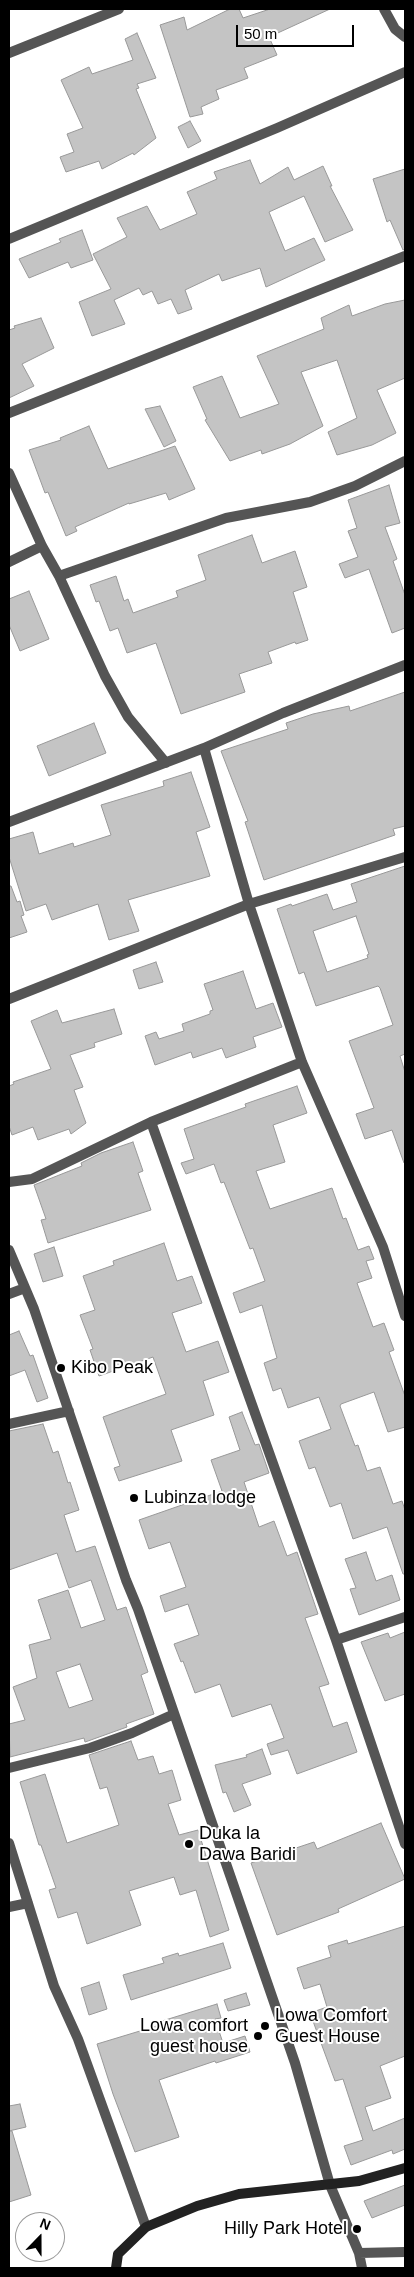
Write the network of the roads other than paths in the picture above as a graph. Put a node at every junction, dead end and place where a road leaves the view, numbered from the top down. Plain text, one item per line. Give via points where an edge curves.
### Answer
1 (118, 9) edge
2 (384, 9) edge
3 (405, 37) edge
4 (9, 53) edge
5 (405, 72) edge
6 (9, 239) edge
7 (405, 256) edge
8 (9, 413) edge
9 (405, 461) edge
10 (9, 473) edge
11 (42, 546) junction
12 (9, 562) edge
13 (59, 576) junction
14 (405, 665) edge
15 (204, 748) junction
16 (166, 764) junction
17 (9, 822) edge
18 (405, 857) edge
19 (249, 904) junction
20 (9, 999) edge
21 (302, 1062) junction
22 (150, 1122) junction
23 (9, 1182) edge
24 (9, 1250) edge
25 (25, 1288) junction
26 (9, 1294) edge
27 (405, 1316) edge
28 (69, 1411) junction
29 (9, 1424) edge
30 (405, 1617) edge
31 (336, 1640) junction
32 (174, 1714) junction
33 (9, 1768) edge
34 (9, 1843) edge
35 (405, 1844) edge
36 (28, 1903) junction
37 (9, 1907) edge
38 (405, 2168) edge
39 (330, 2185) junction
40 (146, 2227) junction
41 (405, 2252) edge
42 (359, 2253) junction
43 (116, 2268) edge
44 (362, 2268) edge

1 - 4 street
2 - 3 street via 395,29
5 - 6 street
7 - 8 street
9 - 13 street via 355,486 310,502 226,518
10 - 11 street
11 - 12 street
11 - 13 street
13 - 16 street via 128,718
14 - 15 street
15 - 16 street
15 - 19 street
16 - 17 street
18 - 19 street
19 - 20 street
19 - 21 street
21 - 22 street
21 - 27 street via 383,1247
22 - 23 street via 32,1179
22 - 31 street
24 - 25 street
25 - 26 street
25 - 28 street
28 - 29 street
28 - 32 street
30 - 31 street
31 - 35 street
32 - 33 street via 90,1748
32 - 39 street via 295,2063
34 - 36 street
36 - 37 street
36 - 40 street via 54,1986 78,2039
38 - 39 street via 359,2181
39 - 40 street via 239,2194 197,2206
39 - 42 street
40 - 43 street via 118,2254
41 - 42 street
42 - 44 street

